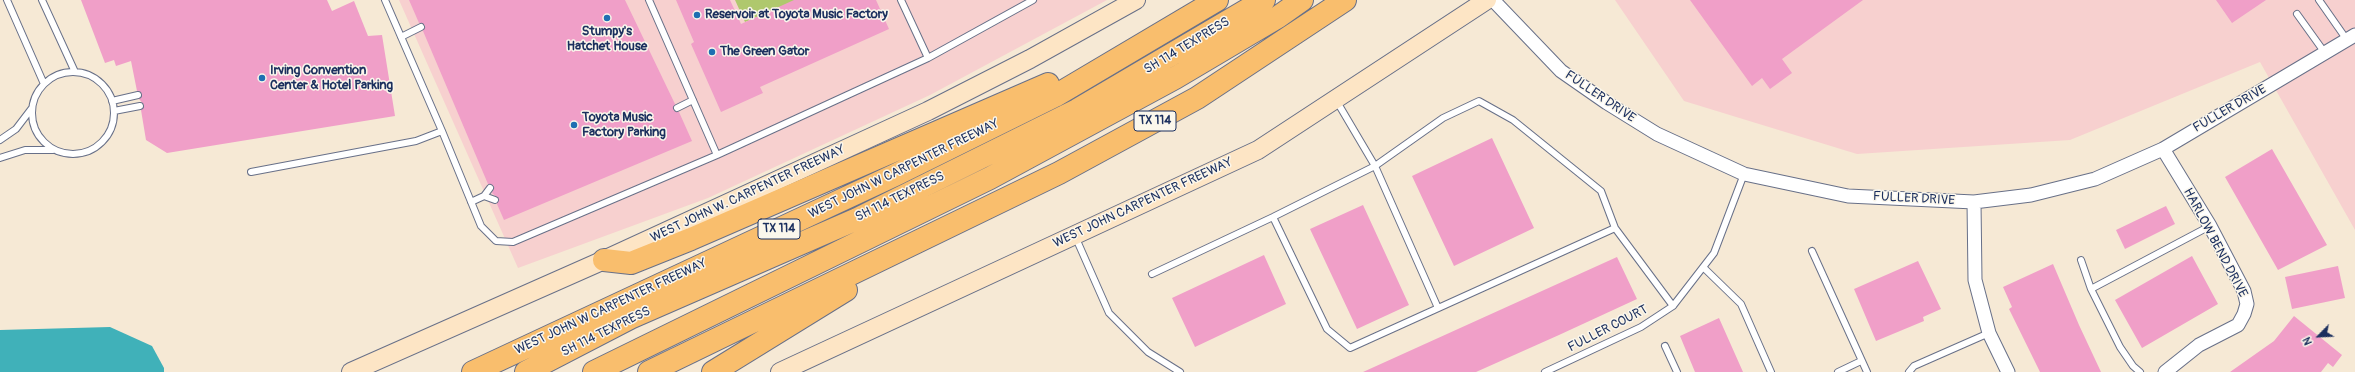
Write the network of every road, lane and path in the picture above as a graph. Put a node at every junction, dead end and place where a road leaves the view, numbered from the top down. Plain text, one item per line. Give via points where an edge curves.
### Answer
1 (7, 0) edge
2 (42, 0) edge
3 (385, 0) edge
4 (650, 0) edge
5 (901, 0) edge
6 (1033, 0) edge
7 (1136, 0) edge
8 (1217, 0) edge
9 (1264, 0) edge
10 (1302, 0) edge
11 (1345, 0) edge
12 (1487, 0) edge
13 (1493, 0) edge
14 (2319, 0) edge
15 (2297, 14) dead end
16 (421, 27) dead end
17 (401, 37) junction
18 (2351, 37) edge
19 (2326, 53) junction
20 (928, 58) junction
21 (75, 72) junction
22 (1083, 81) junction
23 (44, 84) junction
24 (138, 95) dead end
25 (1335, 99) junction
26 (693, 100) junction
27 (112, 101) junction
28 (32, 106) junction
29 (140, 106) dead end
30 (677, 108) dead end
31 (114, 111) junction
32 (442, 131) junction
33 (0, 140) edge
34 (2163, 149) junction
35 (54, 150) junction
36 (717, 155) junction
37 (0, 158) edge
38 (1375, 166) junction
39 (251, 172) dead end
40 (1744, 174) junction
41 (490, 188) dead end
42 (484, 196) junction
43 (495, 200) dead end
44 (471, 202) junction
45 (1974, 202) junction
46 (1273, 218) junction
47 (955, 224) junction
48 (2210, 226) junction
49 (1615, 228) junction
50 (1074, 235) junction
51 (1812, 251) dead end
52 (604, 260) junction
53 (2081, 260) dead end
54 (1704, 268) junction
55 (1152, 274) dead end
56 (2091, 289) junction
57 (1673, 306) junction
58 (1438, 308) junction
59 (1989, 333) junction
60 (1665, 346) dead end
61 (1862, 361) junction
62 (351, 372) edge
63 (472, 372) edge
64 (526, 372) edge
65 (594, 372) edge
66 (648, 372) edge
67 (712, 372) edge
68 (780, 372) edge
69 (1180, 372) edge
70 (1545, 372) edge
71 (1677, 372) edge
72 (1771, 372) edge
73 (1838, 372) edge
74 (1867, 372) edge
75 (1909, 372) edge
76 (2008, 372) edge
77 (2140, 372) edge
78 (2165, 372) edge

1 - 23 lane
2 - 21 lane
3 - 17 lane
4 - 26 lane
5 - 20 lane
6 - 20 lane
7 - 52 main road, WEST JOHN W. CARPENTER FREEWAY via 1030,59 928,111
8 - 22 highway, WEST JOHN W CARPENTER FREEWAY / TX 114
9 - 64 highway, SH 114 TEXPRESS via 1070,113 857,219 630,318
10 - 65 highway, SH 114 TEXPRESS via 1175,78 990,178
11 - 47 highway, TX 114 via 1197,98 1059,173
12 - 25 main road, WEST JOHN CARPENTER FREEWAY
13 - 40 street, FULLER DRIVE via 1561,71 1607,103 1657,134
14 - 18 lane
15 - 19 lane
16 - 17 lane
17 - 32 lane
18 - 19 street, FULLER DRIVE
19 - 34 street, FULLER DRIVE
20 - 36 lane
21 - 23 lane via 64,73
21 - 27 lane via 89,74 100,82 109,92
22 - 52 highway via 1048,84 631,263
22 - 63 highway, WEST JOHN W CARPENTER FREEWAY / TX 114 via 895,175
23 - 28 lane via 36,94
24 - 27 lane
25 - 38 lane
25 - 50 main road, WEST JOHN CARPENTER FREEWAY via 1258,150
26 - 30 lane
26 - 36 lane
27 - 31 lane
28 - 33 lane via 16,129
28 - 35 lane via 36,132 43,142
29 - 31 lane
31 - 35 lane via 110,133 102,144 78,155
32 - 39 lane via 416,141
32 - 44 lane
34 - 45 street, FULLER DRIVE via 2095,179 2031,195
34 - 48 street, HARLOW BEND DRIVE
35 - 37 lane via 25,150
36 - 44 lane via 514,242 496,241 481,226
38 - 46 lane
38 - 49 lane via 1443,118 1479,101 1513,120 1601,191
38 - 58 lane
40 - 45 street, FULLER DRIVE via 1848,196
40 - 54 lane, FULLER COURT via 1714,253
41 - 42 lane
42 - 43 lane
42 - 44 lane
45 - 59 street via 1975,280
46 - 55 lane
46 - 58 lane via 1327,329 1350,348
47 - 66 highway, TX 114
47 - 67 highway
48 - 56 lane
48 - 78 street, HARLOW BEND DRIVE via 2244,291 2247,304 2244,314 2238,325 2199,345
49 - 57 lane
49 - 58 lane
50 - 68 main road, WEST JOHN CARPENTER FREEWAY
50 - 69 lane via 1109,313 1148,352
51 - 61 lane
52 - 62 main road, WEST JOHN W. CARPENTER FREEWAY
53 - 56 lane
54 - 57 lane, FULLER COURT
54 - 72 lane via 1741,304
56 - 77 lane via 2120,347
57 - 70 lane, FULLER COURT via 1641,327
59 - 75 lane via 1914,366
59 - 76 street
60 - 71 lane
61 - 73 lane
61 - 74 lane

